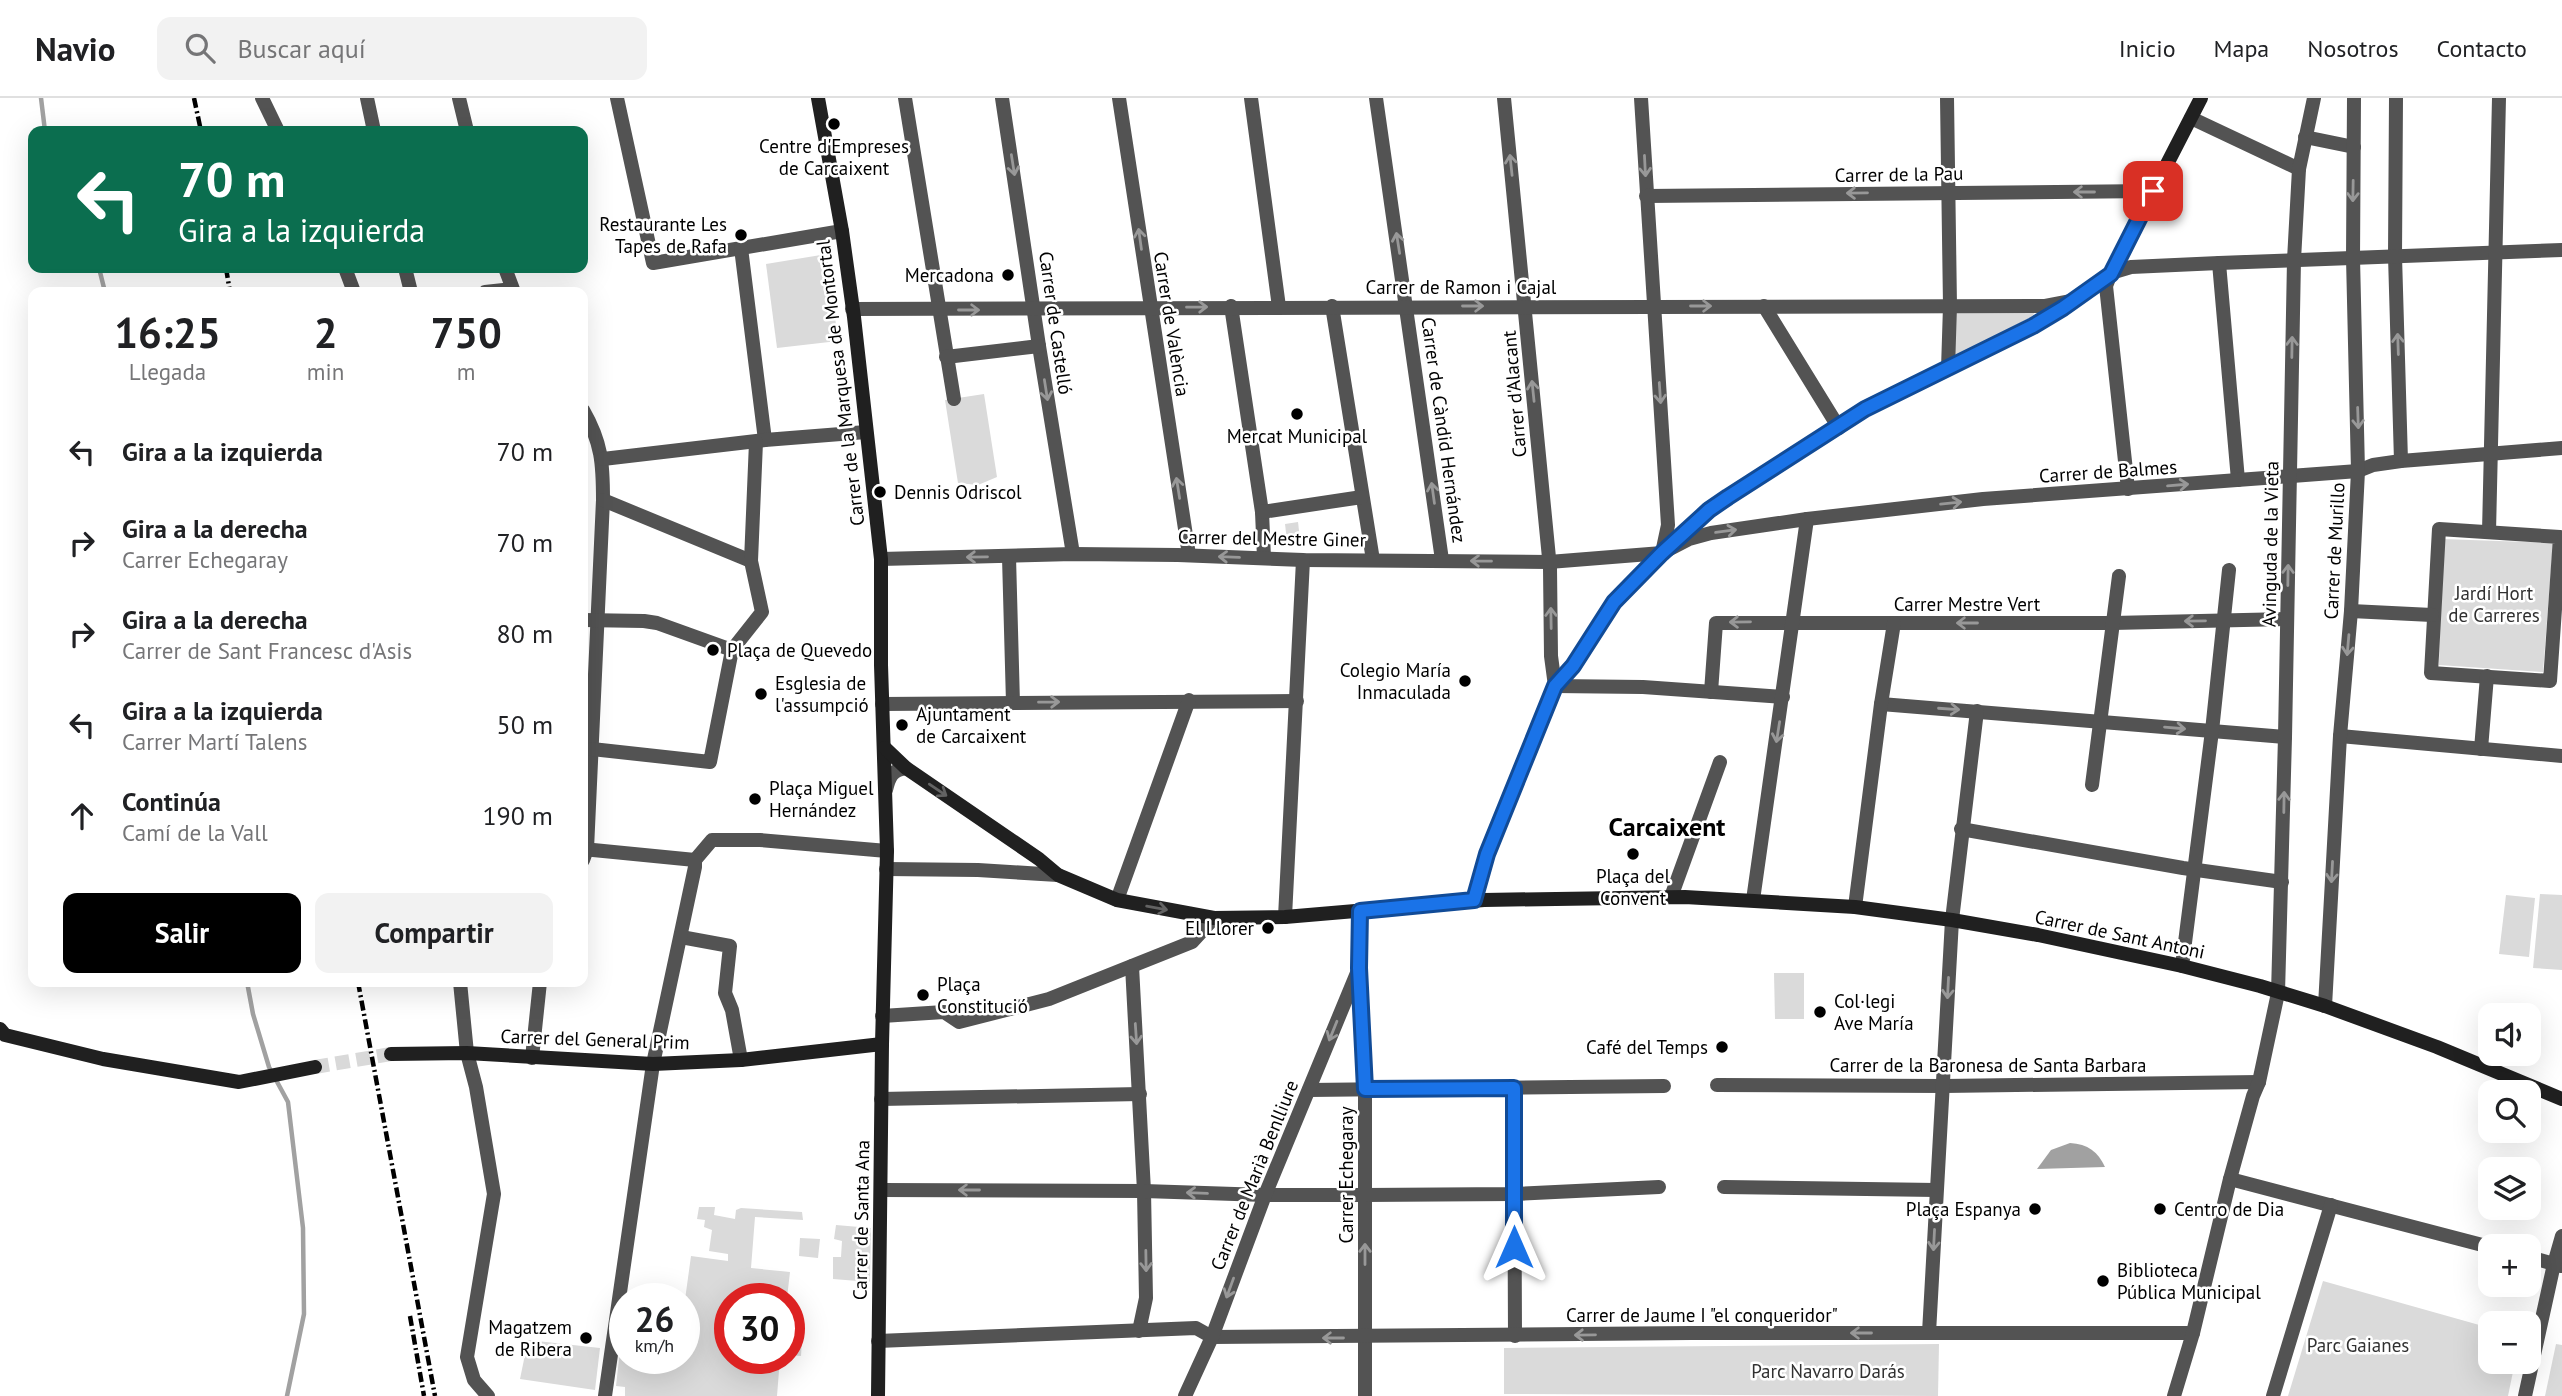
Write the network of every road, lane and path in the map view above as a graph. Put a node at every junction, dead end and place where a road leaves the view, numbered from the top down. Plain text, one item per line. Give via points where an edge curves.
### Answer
1 (262, 98) edge
2 (367, 98) edge
3 (459, 98) edge
4 (617, 98) edge
5 (818, 98) edge
6 (905, 98) edge
7 (1002, 98) edge
8 (1119, 98) edge
9 (1251, 98) edge
10 (1376, 98) edge
11 (1504, 98) edge
12 (1641, 98) edge
13 (1947, 98) edge
14 (2201, 98) edge
15 (2314, 98) edge
16 (2354, 98) edge
17 (2396, 98) edge
18 (2499, 98) edge
19 (2191, 118) junction
20 (276, 126) edge
21 (373, 126) edge
22 (466, 126) edge
23 (2305, 137) junction
24 (2354, 147) junction
25 (2299, 169) junction
26 (2153, 191) junction
27 (1949, 192) junction
28 (1646, 196) junction
29 (842, 231) junction
30 (741, 248) junction
31 (2562, 250) edge
32 (2496, 253) junction
33 (2395, 256) junction
34 (2353, 257) junction
35 (2294, 260) junction
36 (2219, 262) junction
37 (2111, 274) junction
38 (2070, 302) junction
39 (1231, 306) junction
40 (1332, 306) junction
41 (1654, 306) junction
42 (1764, 306) junction
43 (1950, 306) junction
44 (1279, 307) junction
45 (1407, 307) junction
46 (1525, 307) junction
47 (1150, 308) junction
48 (852, 309) junction
49 (1034, 309) junction
50 (939, 310) junction
51 (1039, 346) junction
52 (946, 358) junction
53 (1948, 369) junction
54 (954, 399) dead end
55 (588, 422) edge
56 (1839, 428) junction
57 (866, 432) junction
58 (761, 441) junction
59 (2562, 448) edge
60 (2492, 453) junction
61 (603, 458) junction
62 (2401, 461) junction
63 (2358, 471) junction
64 (2291, 476) junction
65 (2238, 480) junction
66 (2128, 489) junction
67 (1362, 497) junction
68 (603, 500) junction
69 (1262, 512) junction
70 (1807, 519) junction
71 (2489, 532) junction
72 (1662, 553) junction
73 (1073, 554) junction
74 (1189, 555) junction
75 (1009, 557) junction
76 (1264, 558) junction
77 (881, 559) junction
78 (1303, 560) junction
79 (1373, 560) junction
80 (1443, 560) junction
81 (751, 561) junction
82 (1549, 562) junction
83 (2229, 570) dead end
84 (2119, 576) dead end
85 (2351, 611) junction
86 (2432, 615) junction
87 (2287, 619) junction
88 (588, 620) edge
89 (599, 620) junction
90 (2225, 621) junction
91 (1794, 622) junction
92 (1894, 623) junction
93 (2113, 623) junction
94 (732, 650) junction
95 (2487, 676) junction
96 (1555, 686) junction
97 (1712, 691) junction
98 (1783, 696) junction
99 (1189, 700) junction
100 (1297, 701) junction
101 (1013, 702) junction
102 (882, 704) junction
103 (1881, 704) junction
104 (1977, 711) junction
105 (2102, 721) junction
106 (2212, 731) junction
107 (2340, 736) junction
108 (2286, 737) junction
109 (884, 744) junction
110 (592, 749) junction
111 (2481, 749) junction
112 (2562, 756) edge
113 (1720, 762) dead end
114 (906, 768) junction
115 (2092, 785) dead end
116 (886, 790) junction
117 (588, 801) edge
118 (1961, 829) junction
119 (887, 850) junction
120 (588, 853) edge
121 (695, 860) junction
122 (886, 869) junction
123 (2196, 869) junction
124 (1058, 875) junction
125 (2282, 882) junction
126 (1671, 897) junction
127 (1117, 900) junction
128 (1474, 900) junction
129 (1753, 900) junction
130 (1855, 907) junction
131 (1360, 911) junction
132 (1284, 917) junction
133 (1214, 918) junction
134 (1951, 920) junction
135 (681, 937) junction
136 (1132, 966) junction
137 (2182, 966) junction
138 (1359, 968) junction
139 (460, 987) edge
140 (539, 987) edge
141 (2278, 993) junction
142 (2325, 1006) junction
143 (883, 1016) junction
144 (0, 1029) edge
145 (881, 1044) junction
146 (467, 1053) junction
147 (390, 1054) tunnel mouth
148 (532, 1058) junction
149 (741, 1060) junction
150 (653, 1064) junction
151 (315, 1067) tunnel mouth
152 (2259, 1082) junction
153 (1717, 1085) dead end
154 (1664, 1086) dead end
155 (1944, 1086) junction
156 (1514, 1088) junction
157 (1365, 1089) junction
158 (1309, 1090) junction
159 (1140, 1094) junction
160 (881, 1099) junction
161 (2562, 1099) edge
162 (2230, 1179) junction
163 (1724, 1187) dead end
164 (1659, 1188) dead end
165 (881, 1190) junction
166 (1144, 1191) junction
167 (1936, 1191) junction
168 (1514, 1194) junction
169 (1265, 1195) junction
170 (1364, 1195) junction
171 (2330, 1205) junction
172 (2562, 1236) edge
173 (2478, 1244) edge
174 (2541, 1260) edge
175 (2558, 1265) edge
176 (1139, 1331) junction
177 (1929, 1333) junction
178 (2193, 1333) junction
179 (1515, 1336) junction
180 (1365, 1337) junction
181 (1212, 1338) junction
182 (878, 1341) junction
183 (488, 1396) edge
184 (605, 1396) edge
185 (878, 1396) edge
186 (1185, 1396) edge
187 (1365, 1396) edge
188 (2174, 1396) edge
189 (2273, 1396) edge
190 (2525, 1396) edge

1 - 20 street
2 - 21 street
3 - 22 street
4 - 30 street via 653,263
5 - 29 street, Carrer de la Marquesa de Montortal
6 - 50 street
7 -> 49 street, Carrer de Castelló
47 -> 8 street, Carrer de València
9 - 44 street
45 -> 10 street, Carrer de Càndid Hernández
46 -> 11 street, Carrer d'Alacant
12 -> 28 street
13 - 27 street
14 - 19 street
15 - 23 street, Avinguda de la Vieta
16 - 24 street, Carrer de Murillo
17 - 33 street
18 - 32 street
19 - 25 street
19 - 26 street
23 - 24 street
23 - 25 street, Avinguda de la Vieta
24 -> 34 street, Carrer de Murillo
25 - 35 street, Avinguda de la Vieta
26 -> 27 street, Carrer de la Pau
26 - 37 street
27 -> 28 street, Carrer de la Pau
27 - 43 street
28 - 41 street
29 - 30 street
29 - 48 street, Carrer de la Marquesa de Montortal
30 - 58 street
31 - 32 street
32 - 33 street
32 - 60 street
33 - 34 street
62 -> 33 street
34 - 35 street
34 -> 63 street, Carrer de Murillo
35 - 36 street
64 -> 35 street, Avinguda de la Vieta
36 - 37 street via 2131,267
36 - 65 street
37 - 38 street
37 - 66 street via 2106,286
38 - 43 street, Carrer de Ramon i Cajal
38 - 53 street
39 - 44 street, Carrer de Ramon i Cajal
47 -> 39 street, Carrer de Ramon i Cajal
39 - 69 street
40 - 44 street, Carrer de Ramon i Cajal
40 - 45 street, Carrer de Ramon i Cajal
40 - 67 street
41 -> 42 street, Carrer de Ramon i Cajal
41 - 46 street, Carrer de Ramon i Cajal
41 -> 72 street via 1668,525
42 - 43 street, Carrer de Ramon i Cajal
42 - 56 street
43 - 53 street
45 -> 46 street, Carrer de Ramon i Cajal
80 -> 45 street, Carrer de Càndid Hernández
82 -> 46 street, Carrer d'Alacant
47 - 49 street, Carrer de Ramon i Cajal
74 -> 47 street, Carrer de València
48 - 50 street, Carrer de Ramon i Cajal
48 - 57 street, Carrer de la Marquesa de Montortal
50 -> 49 street, Carrer de Ramon i Cajal
49 - 51 street, Carrer de Castelló
50 - 52 street
51 - 52 street
51 -> 73 street, Carrer de Castelló
52 - 54 street
53 - 56 street via 1874,404
55 - 61 street
56 - 72 street via 1709,510
57 - 58 street
57 - 77 street, Carrer de la Marquesa de Montortal
58 - 61 street
58 - 81 street
59 - 60 street, Carrer de Balmes
60 - 62 street, Carrer de Balmes
60 - 71 street
61 - 68 street
62 - 63 street, Carrer de Balmes
63 - 64 street, Carrer de Balmes
63 - 85 street, Carrer de Murillo
64 - 65 street, Carrer de Balmes
87 -> 64 street, Avinguda de la Vieta
66 -> 65 street, Carrer de Balmes
70 -> 66 street, Carrer de Balmes via 1983,499
67 - 69 street, Carrer del Mestre Giner
67 - 79 street
68 - 81 street
68 - 89 street
69 - 76 street
72 -> 70 street, Carrer de Balmes via 1689,538
70 - 91 street
71 - 86 street via 2438,529
71 - 95 street via 2560,537 2550,681
72 - 82 street, Carrer del Mestre Giner
72 - 96 street via 1614,602
73 - 74 street, Carrer del Mestre Giner
73 - 75 street, Carrer del Mestre Giner
76 -> 74 street, Carrer del Mestre Giner
75 -> 77 street, Carrer del Mestre Giner
75 - 101 street
76 - 78 street, Carrer del Mestre Giner
77 - 102 street, Carrer de la Marquesa de Montortal
78 - 79 street, Carrer del Mestre Giner
78 - 100 street
79 - 80 street, Carrer del Mestre Giner
82 -> 80 street, Carrer del Mestre Giner
81 - 94 street via 762,612
96 -> 82 street, Carrer d'Alacant
83 - 90 street
84 - 93 street
85 - 86 street
85 -> 107 street, Carrer de Murillo
86 - 95 street via 2431,673
87 - 90 street, Carrer Mestre Vert
87 - 108 street, Avinguda de la Vieta
88 - 89 street
89 - 94 street via 657,623
89 - 110 street
90 -> 93 street, Carrer Mestre Vert
90 - 106 street
91 - 92 street, Carrer Mestre Vert
91 -> 97 street, Carrer Mestre Vert via 1716,622
91 - 98 street
93 -> 92 street, Carrer Mestre Vert
92 - 103 street
93 - 105 street
94 - 110 street via 710,762
95 - 111 street
96 - 97 street
96 - 128 street via 1487,854
97 - 98 street
98 -> 129 street
99 - 100 street
101 -> 99 street
99 - 127 street
100 - 132 street
101 - 102 street
102 - 109 street, Carrer de la Marquesa de Montortal
103 -> 104 street
103 - 130 street
104 - 105 street
104 - 118 street
105 -> 106 street
105 - 115 street
106 - 108 street
106 - 123 street
107 - 111 street
107 -> 142 street, Carrer de Murillo
125 -> 108 street, Avinguda de la Vieta
109 - 114 street, Carrer de Sant Antoni
109 - 116 street, Carrer de la Marquesa de Montortal
110 - 117 street
111 - 112 street
113 - 126 street
114 - 116 street via 889,777
114 -> 124 street, Carrer de Sant Antoni
116 - 119 street, Carrer de la Marquesa de Montortal
118 - 123 street
118 - 134 street
119 - 121 street via 712,840
119 - 122 street, Carrer de Santa Ana
120 - 121 street
121 - 135 street
122 - 124 street
122 - 143 street, Carrer de Santa Ana
123 - 125 street
123 - 137 street
124 - 127 street, Carrer de Sant Antoni
125 - 141 street, Avinguda de la Vieta
126 - 128 street, Carrer de Sant Antoni
126 - 129 street, Carrer de Sant Antoni
127 -> 133 street, Carrer de Sant Antoni
128 - 131 street, Carrer de Sant Antoni
129 - 130 street, Carrer de Sant Antoni
130 - 134 street, Carrer de Sant Antoni
131 - 132 street, Carrer de Sant Antoni
131 - 138 street, Carrer Echegaray
132 - 133 street, Carrer de Sant Antoni
133 - 136 street via 1192,942
134 - 137 street, Carrer de Sant Antoni
134 -> 155 street
135 - 149 street via 730,946 725,993
135 - 150 street
136 - 143 street via 1049,999 959,1022 944,1012
136 -> 159 street
137 - 141 street, Carrer de Sant Antoni
138 - 157 street, Carrer Echegaray
138 -> 158 street, Carrer de Marià Benlliure
139 - 146 street
140 - 148 street
141 - 142 street, Carrer de Sant Antoni
141 - 152 street, Avinguda de la Vieta
142 - 161 street, Carrer de Sant Antoni
143 - 145 street, Carrer de Santa Ana
144 - 151 street via 5,1035 103,1059 239,1082
145 - 149 street, Carrer del General Prim
145 - 160 street, Carrer de Santa Ana
146 - 147 street, Carrer del General Prim
146 - 148 street, Carrer del General Prim
146 - 183 street via 494,1194 467,1357 469,1371
148 - 150 street, Carrer del General Prim
149 - 150 street, Carrer del General Prim
150 - 184 street
152 - 155 street, Carrer de la Baronesa de Santa Barbara
152 - 162 street, Avinguda de la Vieta
153 - 155 street, Carrer de la Baronesa de Santa Barbara
154 - 156 street
155 - 167 street
156 - 157 street
156 - 168 street
157 - 158 street
157 - 170 street, Carrer Echegaray
158 - 169 street, Carrer de Marià Benlliure
159 - 160 street
159 - 166 street
160 - 165 street, Carrer de Santa Ana
162 - 171 street
162 - 178 street, Avinguda de la Vieta
163 - 167 street
164 - 168 street
166 -> 165 street
165 - 182 street, Carrer de Santa Ana
169 -> 166 street
166 -> 176 street via 1146,1298
167 -> 177 street
168 - 170 street
168 - 179 street
169 - 170 street
169 -> 181 street, Carrer de Marià Benlliure
180 -> 170 street, Carrer Echegaray
171 - 173 street
171 - 189 street
172 - 175 street
174 - 175 street
175 - 190 street
176 - 181 street, Carrer de Jaume I "el conqueridor" via 1196,1328
176 - 182 street, Carrer de Jaume I "el conqueridor"
177 - 178 street, Carrer de Jaume I "el conqueridor"
177 -> 179 street, Carrer de Jaume I "el conqueridor"
178 - 188 street, Avinguda de la Vieta
179 - 180 street, Carrer de Jaume I "el conqueridor"
180 -> 181 street, Carrer de Jaume I "el conqueridor"
180 - 187 street, Carrer Echegaray
181 - 186 street, Carrer de Marià Benlliure
182 - 185 street, Carrer de Santa Ana

